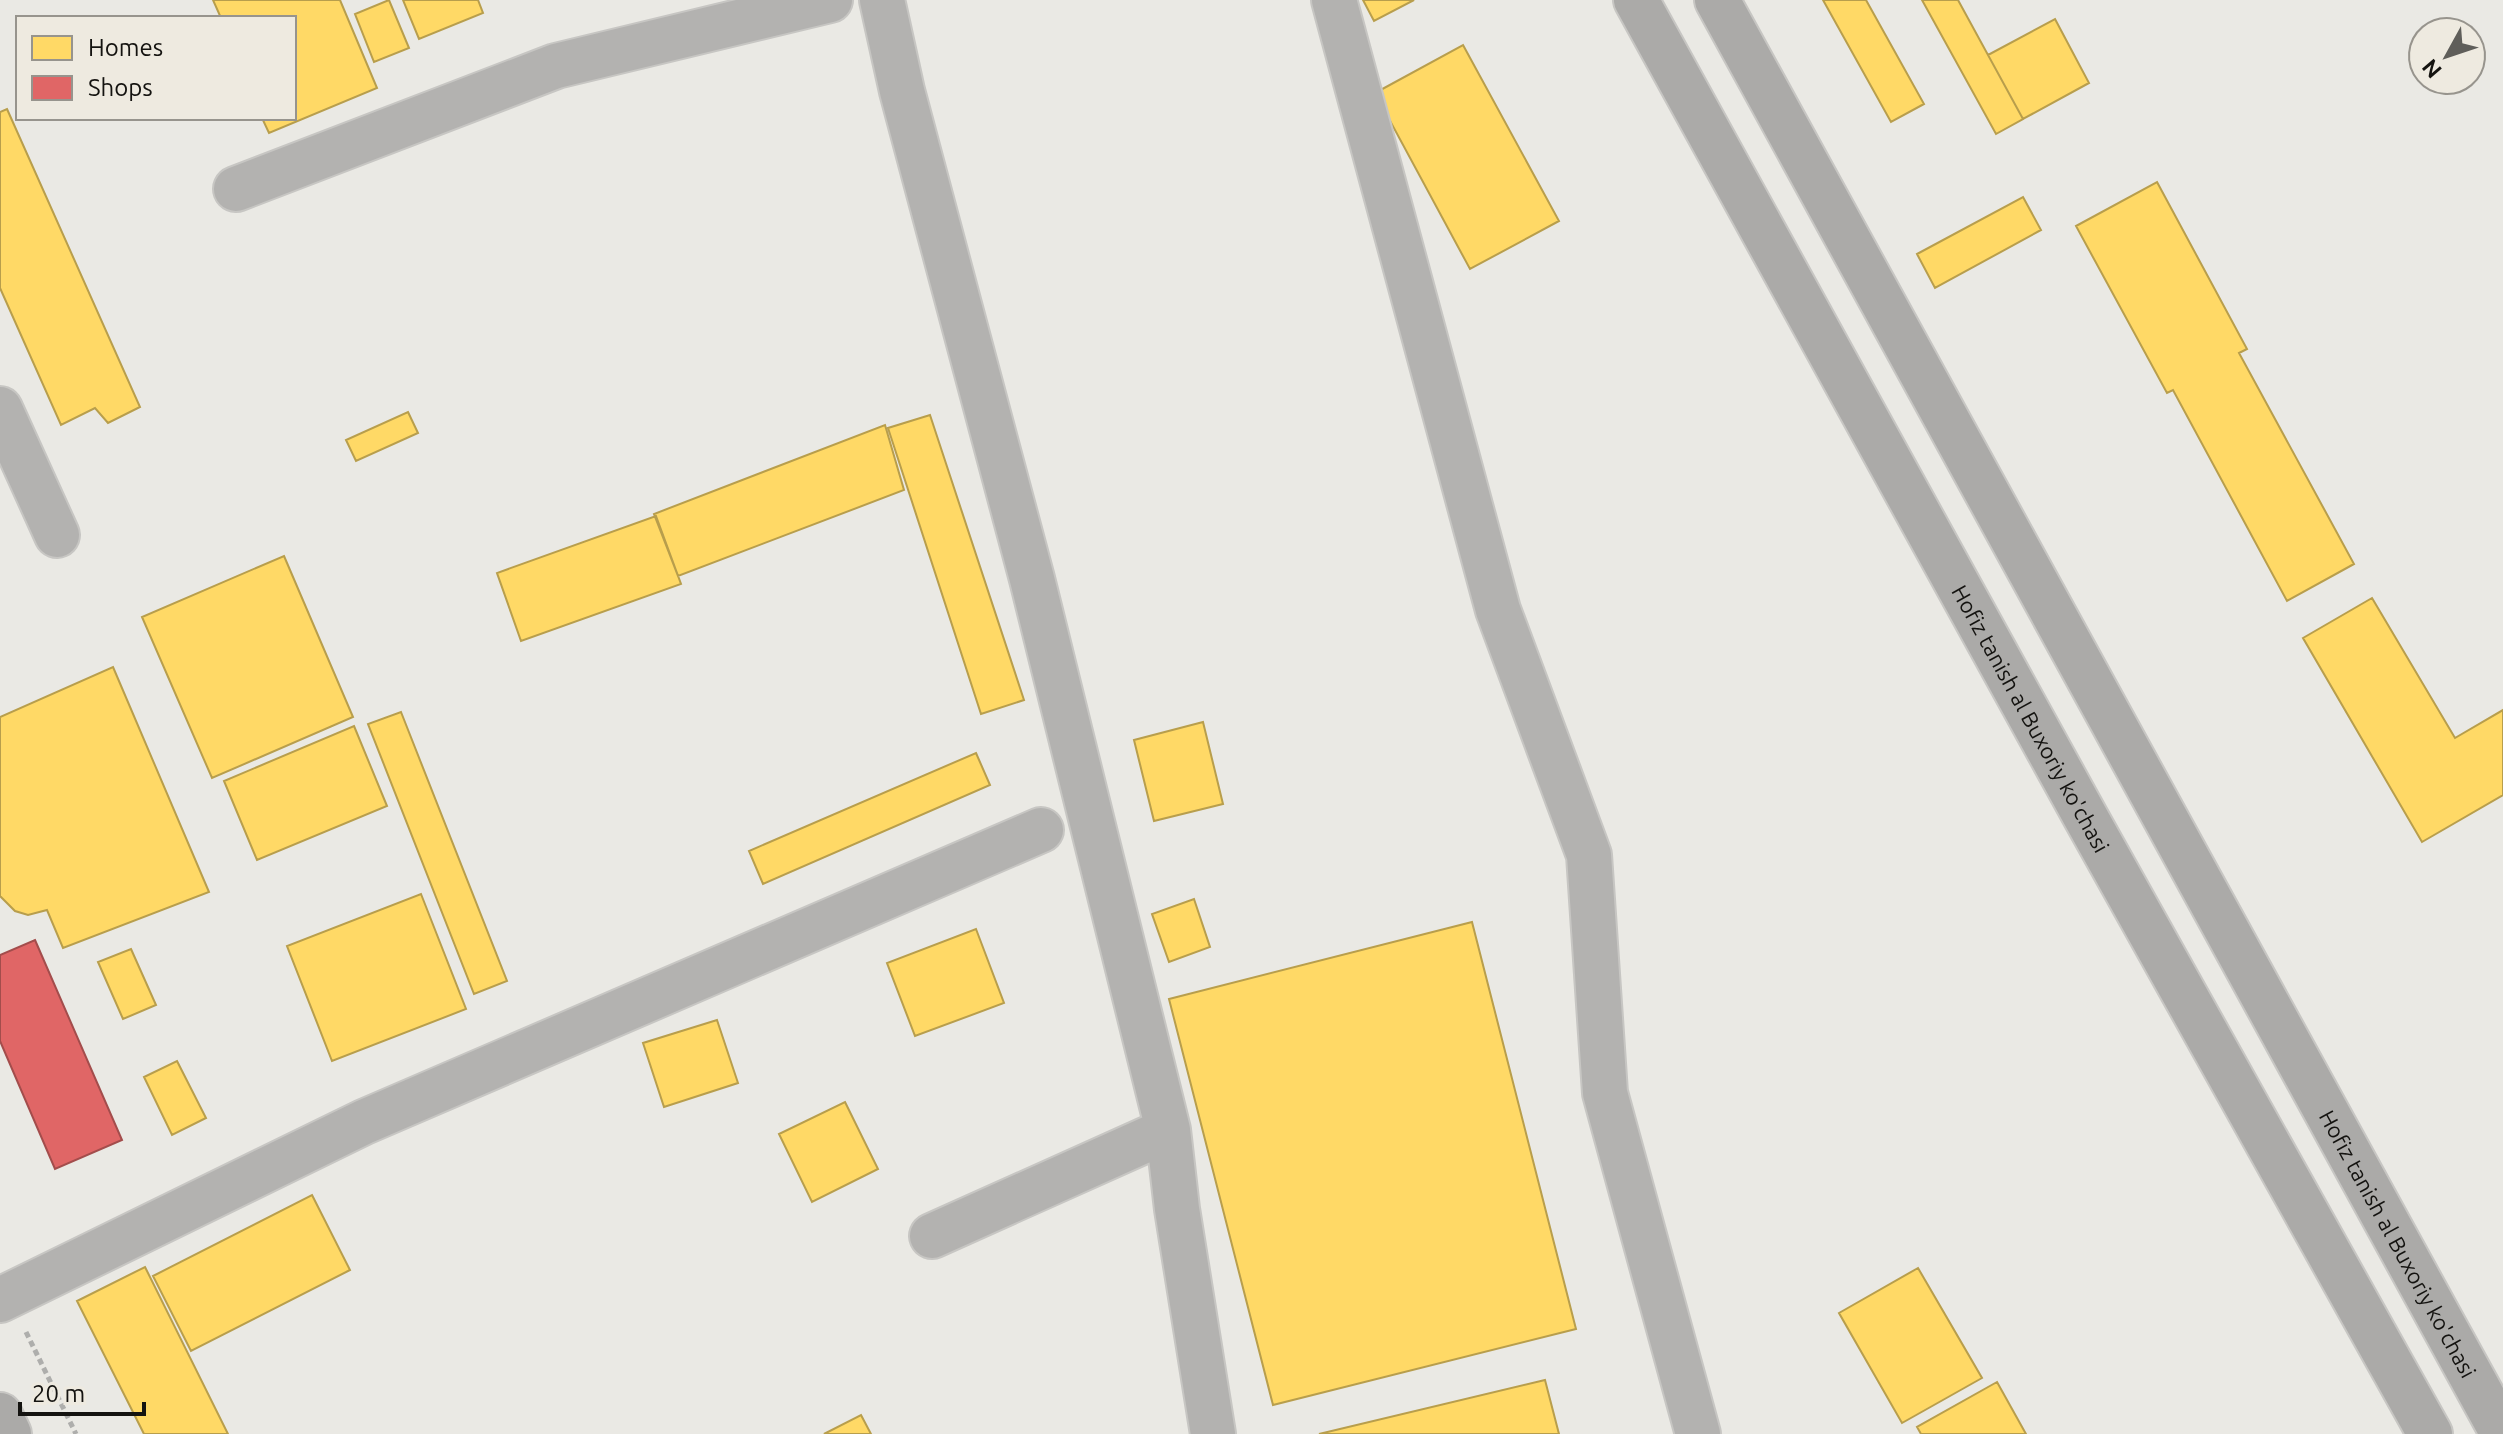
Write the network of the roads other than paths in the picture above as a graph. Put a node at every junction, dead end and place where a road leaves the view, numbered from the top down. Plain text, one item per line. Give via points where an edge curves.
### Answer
1 (830, 0) edge
2 (882, 0) edge
3 (1334, 0) edge
4 (1636, 0) edge
5 (1717, 0) edge
6 (236, 189) dead end
7 (0, 409) edge
8 (57, 535) dead end
9 (1041, 830) dead end
10 (2317, 1095) junction
11 (2258, 1127) junction
12 (1168, 1130) junction
13 (932, 1236) dead end
14 (4, 1298) edge
15 (0, 1415) edge
16 (9, 1434) edge
17 (1213, 1434) edge
18 (1698, 1434) edge
19 (2430, 1434) edge
20 (2503, 1434) edge

1 - 6 street via 556,66
2 - 12 street
3 - 18 street via 1498,610 1589,855 1605,1093
4 - 11 main road, Hofiz tanish al Buxoriy ko'chasi
5 - 10 main road, Hofiz tanish al Buxoriy ko'chasi
7 - 8 street
9 - 14 street via 364,1122
10 - 11 main road
10 - 20 main road, Hofiz tanish al Buxoriy ko'chasi
11 - 19 main road, Hofiz tanish al Buxoriy ko'chasi
12 - 13 street
12 - 17 street
15 - 16 main road

